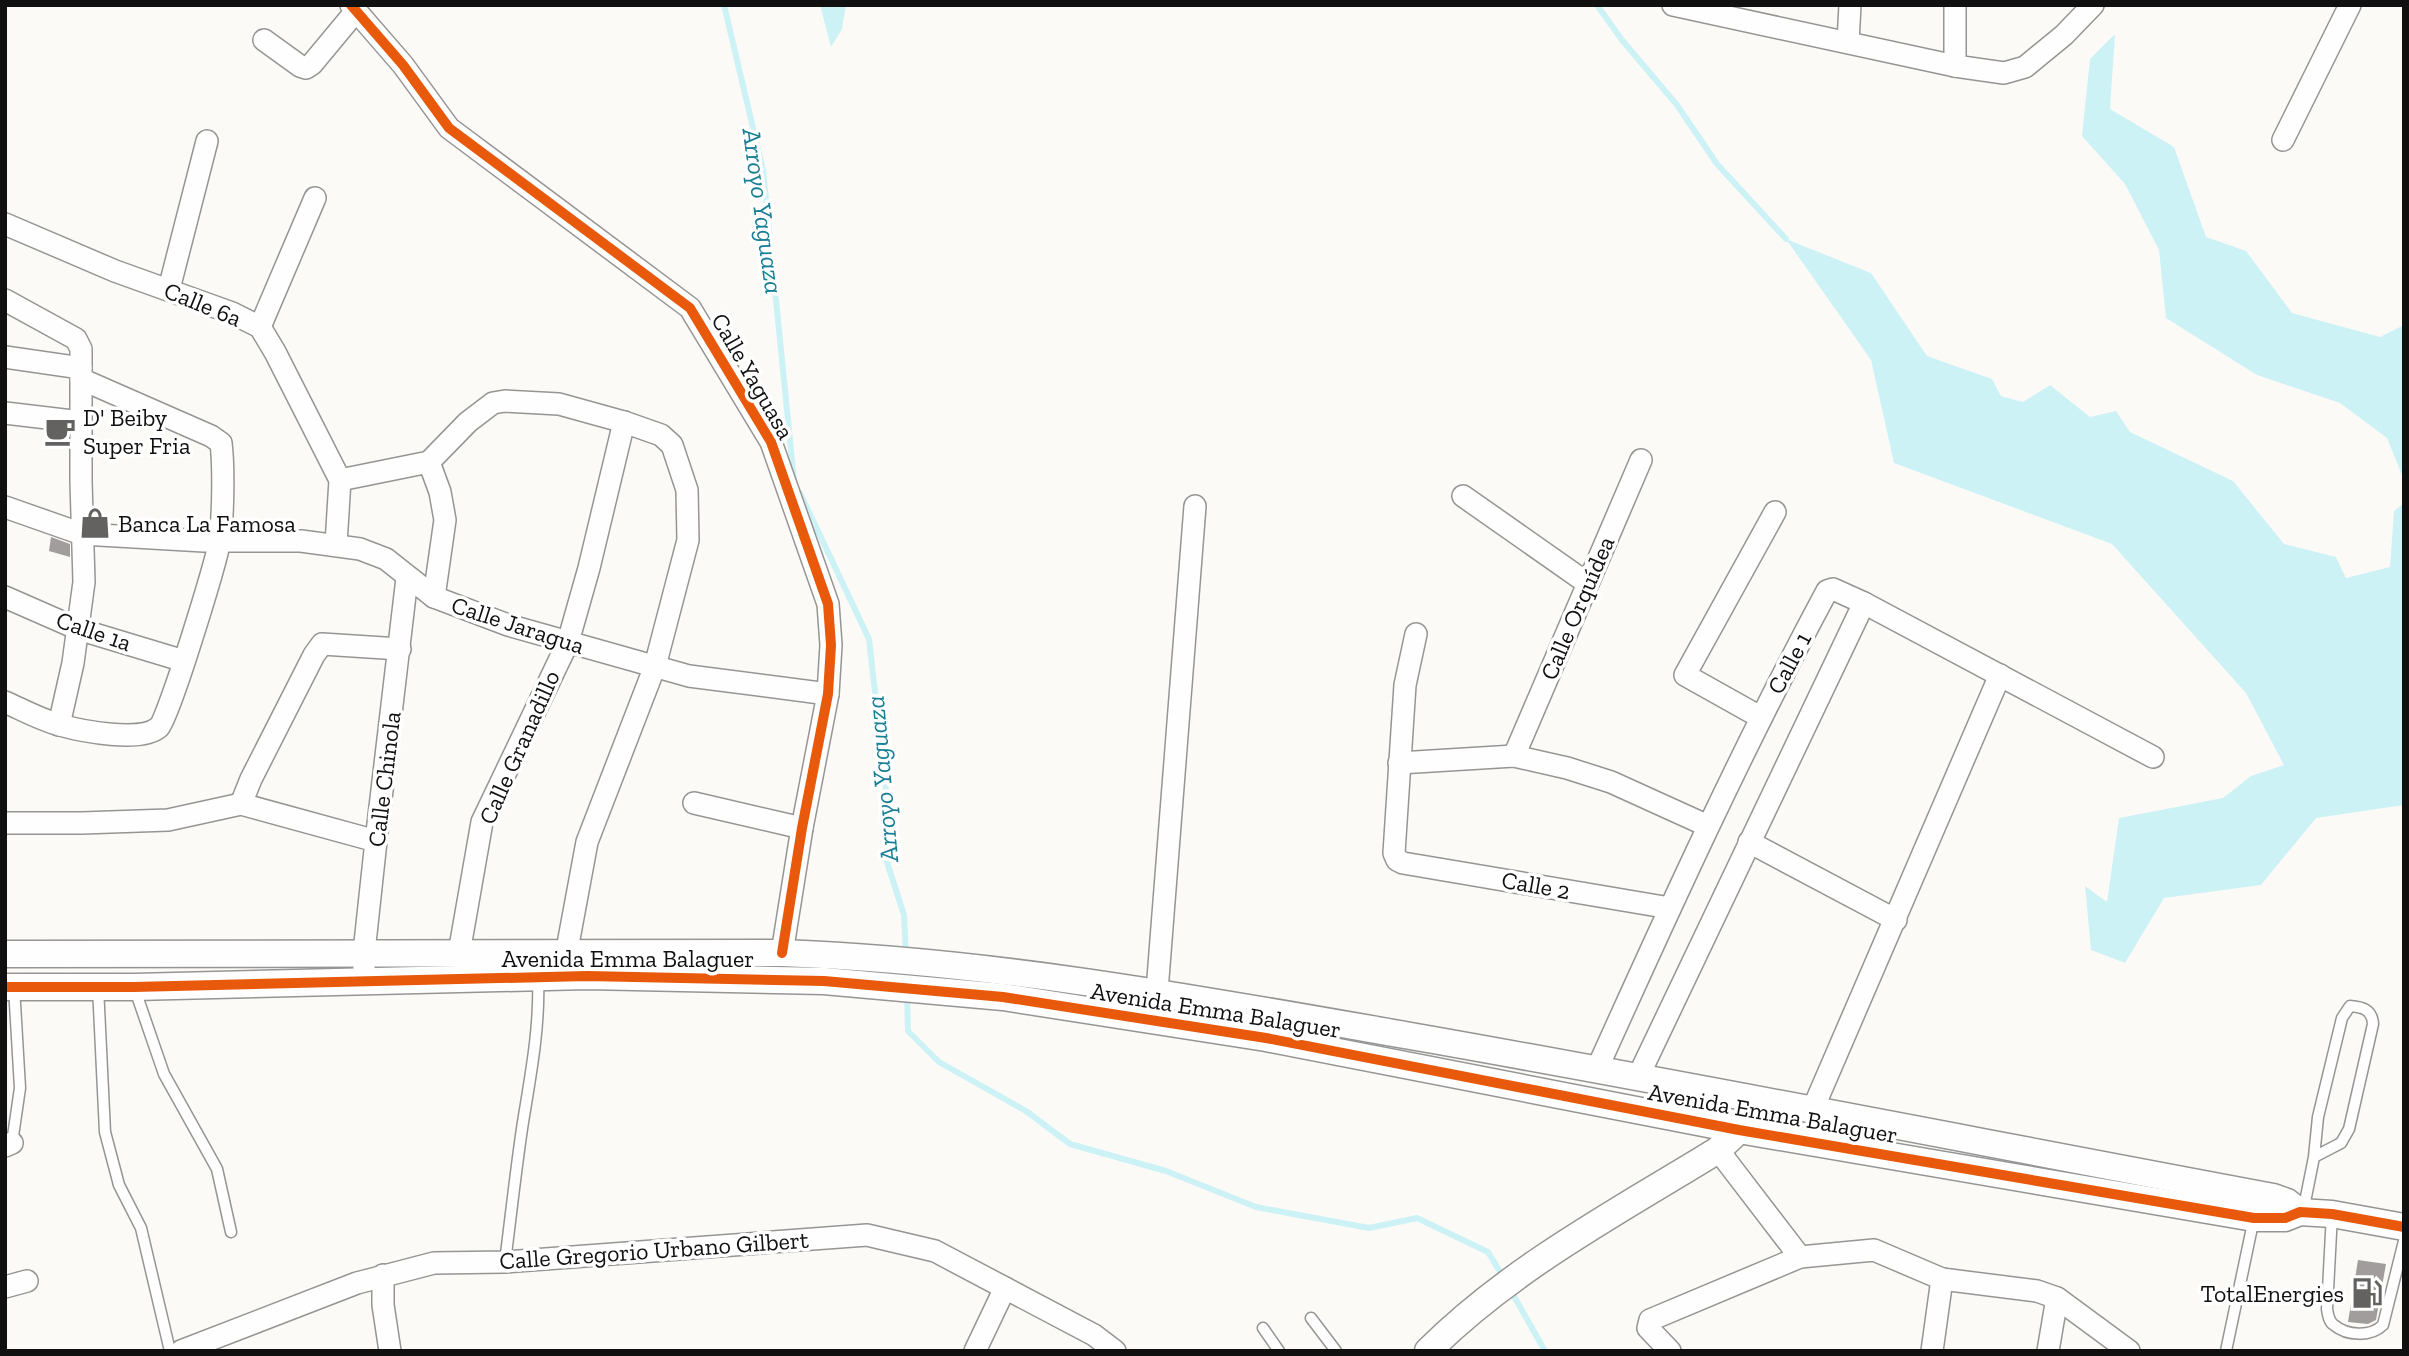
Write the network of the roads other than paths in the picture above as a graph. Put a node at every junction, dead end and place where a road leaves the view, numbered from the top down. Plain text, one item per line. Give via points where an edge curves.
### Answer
1 (1673, 5) edge
2 (1850, 5) edge
3 (1955, 5) edge
4 (2093, 5) edge
5 (2350, 5) edge
6 (353, 8) edge
7 (264, 40) dead end
8 (1849, 42) junction
9 (1955, 66) junction
10 (2283, 140) dead end
11 (207, 141) dead end
12 (315, 198) dead end
13 (5, 224) edge
14 (169, 289) junction
15 (5, 300) edge
16 (260, 327) junction
17 (5, 357) edge
18 (81, 365) junction
19 (5, 413) edge
20 (81, 422) junction
21 (624, 422) junction
22 (1641, 460) dead end
23 (429, 462) junction
24 (340, 480) junction
25 (1463, 496) dead end
26 (1195, 506) dead end
27 (5, 507) edge
28 (1775, 512) dead end
29 (82, 534) junction
30 (220, 540) junction
31 (336, 544) junction
32 (407, 578) junction
33 (1587, 583) junction
34 (5, 597) edge
35 (434, 597) junction
36 (1864, 603) junction
37 (79, 629) junction
38 (1416, 635) dead end
39 (568, 642) junction
40 (400, 649) junction
41 (184, 661) junction
42 (655, 666) junction
43 (2000, 675) junction
44 (828, 694) junction
45 (5, 702) edge
46 (1760, 717) junction
47 (59, 725) junction
48 (1514, 757) junction
49 (2153, 757) dead end
50 (1399, 763) junction
51 (694, 803) dead end
52 (241, 804) junction
53 (5, 823) edge
54 (1708, 826) junction
55 (802, 828) junction
56 (376, 841) junction
57 (1749, 842) junction
58 (1670, 908) junction
59 (1896, 920) junction
60 (364, 952) junction
61 (459, 953) junction
62 (782, 953) junction
63 (5, 954) edge
64 (566, 955) junction
65 (538, 977) junction
66 (364, 981) junction
67 (1005, 984) junction
68 (10, 987) edge
69 (98, 987) junction
70 (134, 987) junction
71 (1157, 991) junction
72 (1270, 1011) junction
73 (1266, 1038) junction
74 (1597, 1069) junction
75 (1637, 1077) junction
76 (1758, 1101) junction
77 (1812, 1111) junction
78 (1739, 1130) junction
79 (9, 1144) edge
80 (1718, 1150) junction
81 (2314, 1157) junction
82 (2302, 1212) junction
83 (2332, 1214) junction
84 (2254, 1218) junction
85 (2404, 1227) edge
86 (231, 1232) dead end
87 (2404, 1241) edge
88 (1800, 1257) junction
89 (505, 1262) junction
90 (383, 1275) junction
91 (1942, 1279) junction
92 (27, 1281) dead end
93 (5, 1287) edge
94 (1005, 1288) junction
95 (2057, 1298) junction
96 (1311, 1318) dead end
97 (1263, 1328) dead end
98 (170, 1351) edge
99 (181, 1351) edge
100 (390, 1351) edge
101 (975, 1351) edge
102 (1115, 1351) edge
103 (1279, 1351) edge
104 (1336, 1351) edge
105 (1427, 1351) edge
106 (1670, 1351) edge
107 (1932, 1351) edge
108 (2049, 1351) edge
109 (2129, 1351) edge
110 (2226, 1351) edge

1 - 8 street
2 - 8 street
3 - 9 street
4 - 9 street via 2025,67 2004,73
5 - 10 street
6 - 7 street via 306,68
6 - 44 street, Calle Yaguasa via 451,130 690,308 771,442 828,604
8 - 9 street
11 - 14 street
12 - 16 street
13 - 14 street, Calle 6a
14 - 16 street, Calle 6a
15 - 18 street via 76,339
16 - 24 street, Calle 6a
17 - 18 street
18 - 20 street
18 - 30 street via 221,443
19 - 20 street
20 - 29 street
21 - 23 street via 559,404 493,403
21 - 39 street, Calle Granadillo
21 - 42 street via 661,435 672,445 687,489 688,540
22 - 33 street, Calle Orquídea
23 - 24 street
23 - 35 street via 445,520
24 - 31 street
25 - 33 street
26 - 71 street
27 - 29 street, Calle Jaragua
28 - 46 street via 1685,675
29 - 30 street, Calle Jaragua
29 - 37 street via 84,582
30 - 31 street, Calle Jaragua
30 - 41 street
31 - 32 street, Calle Jaragua via 386,559
32 - 35 street, Calle Jaragua
32 - 40 street, Calle Chinola
33 - 48 street, Calle Orquídea
34 - 37 street, Calle 1a
35 - 39 street, Calle Jaragua
36 - 43 street, Calle 1
36 - 46 street, Calle 1 via 1833,589 1827,591
36 - 57 street
37 - 41 street, Calle 1a
37 - 47 street
38 - 50 street via 1405,685
39 - 42 street, Calle Jaragua
39 - 61 street, Calle Granadillo via 482,822
40 - 52 street via 322,644
40 - 56 street, Calle Chinola
41 - 47 street via 159,727 119,735
42 - 44 street, Calle Jaragua via 689,676
42 - 64 street via 587,842
43 - 49 street, Calle 1
43 - 59 street
44 - 55 street, Calle Yaguasa
45 - 47 street
46 - 54 street, Calle 1
48 - 50 street
48 - 54 street via 1611,782
50 - 58 street, Calle 2 via 1397,860
51 - 55 street
52 - 53 street via 168,820
52 - 56 street
54 - 58 street, Calle 1
55 - 62 street, Calle Yaguasa
56 - 60 street, Calle Chinola
57 - 59 street
57 - 75 street
58 - 74 street, Calle 1
59 - 77 street
60 - 61 street, Avenida Emma Balaguer
60 - 63 street, Avenida Emma Balaguer
60 - 66 street, Calle Chinola
61 - 64 street, Avenida Emma Balaguer
62 - 64 street, Avenida Emma Balaguer
62 - 67 street, Avenida Emma Balaguer via 828,954
65 - 66 street, Avenida Emma Balaguer
65 - 67 street, Avenida Emma Balaguer
65 - 89 lane via 532,1076
66 - 70 street, Avenida Emma Balaguer
67 - 71 street, Avenida Emma Balaguer
67 - 73 street, Avenida Emma Balaguer
68 - 69 street, Avenida Emma Balaguer
68 - 79 lane via 20,1088
69 - 70 street, Avenida Emma Balaguer
69 - 98 lane via 105,1132 119,1185 141,1228
70 - 86 lane via 163,1074 217,1169
71 - 72 street, Avenida Emma Balaguer
72 - 73 street
72 - 74 street, Avenida Emma Balaguer
73 - 78 street, Avenida Emma Balaguer
74 - 75 street, Avenida Emma Balaguer
75 - 76 street, Avenida Emma Balaguer
76 - 77 street, Avenida Emma Balaguer
76 - 78 street
77 - 82 street, Avenida Emma Balaguer via 2273,1197
78 - 80 street
78 - 84 street, Avenida Emma Balaguer
80 - 88 street
80 - 105 street via 1545,1258 1455,1324
81 - 81 lane via 2318,1117 2342,1018 2350,1006 2364,1008 2373,1024 2349,1129 2341,1143
81 - 82 lane
82 - 83 street, Avenida Emma Balaguer
82 - 84 street, Avenida Emma Balaguer via 2285,1218
83 - 85 street, Avenida Emma Balaguer
83 - 87 lane via 2327,1310 2336,1327 2360,1335 2383,1325
84 - 110 lane
88 - 91 street via 1874,1250
88 - 106 street via 1650,1320 1648,1328
89 - 90 street, Calle Gregorio Urbano Gilbert via 434,1263
89 - 94 street, Calle Gregorio Urbano Gilbert via 867,1235 935,1251
90 - 99 street, Calle Gregorio Urbano Gilbert
90 - 100 street
91 - 95 street
91 - 107 street
92 - 93 street
94 - 101 street
94 - 102 street, Calle Gregorio Urbano Gilbert
95 - 108 street
95 - 109 street
96 - 104 lane
97 - 103 lane

